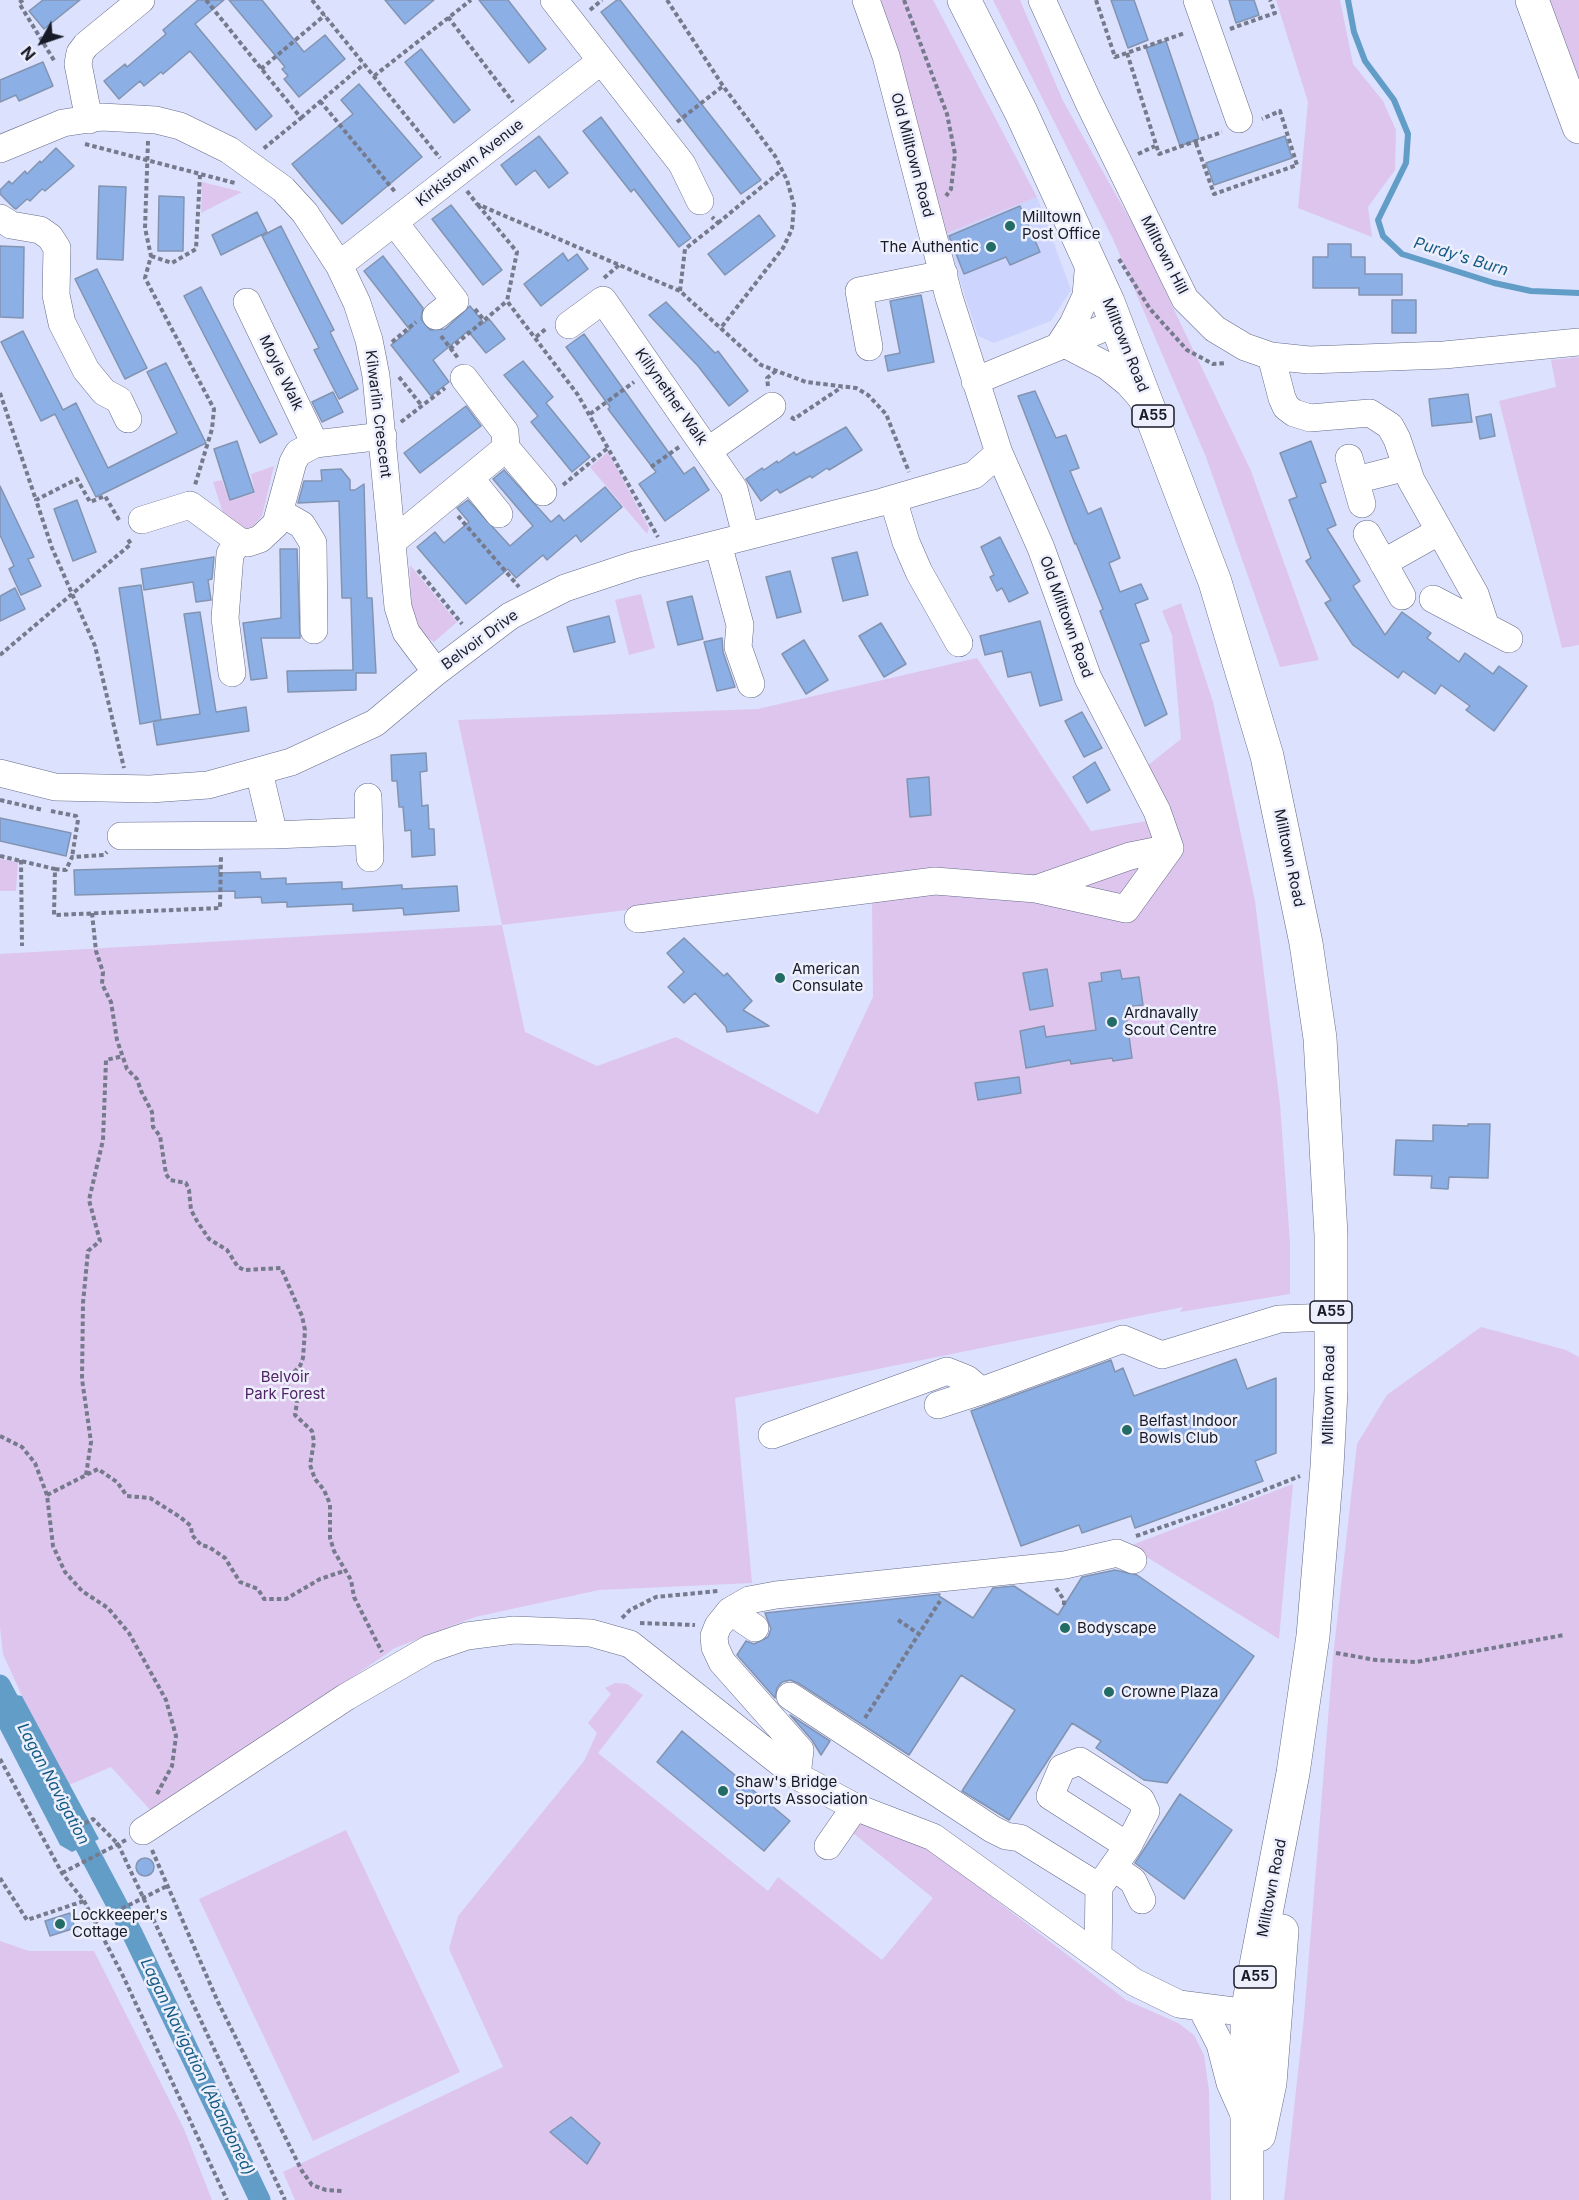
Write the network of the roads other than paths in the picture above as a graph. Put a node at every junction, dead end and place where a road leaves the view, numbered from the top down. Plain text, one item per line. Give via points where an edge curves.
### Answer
1 (141, 0) edge
2 (554, 0) edge
3 (866, 0) edge
4 (964, 0) edge
5 (1042, 0) edge
6 (1197, 0) edge
7 (1532, 0) edge
8 (601, 61) junction
9 (1239, 119) road end
10 (1579, 128) edge
11 (85, 131) junction
12 (0, 149) edge
13 (700, 201) road end
14 (402, 216) junction
15 (0, 218) edge
16 (1100, 260) junction
17 (339, 265) junction
18 (954, 286) junction
19 (247, 302) dead end
20 (432, 321) road end
21 (1116, 323) junction
22 (569, 325) dead end
23 (1579, 342) edge
24 (1061, 345) junction
25 (869, 347) dead end
26 (1271, 356) junction
27 (464, 378) road end
28 (975, 381) junction
29 (772, 406) road end
30 (1151, 408) junction
31 (128, 419) dead end
32 (382, 436) junction
33 (703, 442) junction
34 (315, 444) junction
35 (506, 448) junction
36 (999, 453) junction
37 (1407, 467) junction
38 (470, 478) junction
39 (1356, 480) dead end
40 (543, 492) road end
41 (905, 495) junction
42 (281, 513) junction
43 (500, 514) dead end
44 (132, 523) road end
45 (1438, 532) junction
46 (1367, 534) dead end
47 (746, 536) junction
48 (239, 541) junction
49 (393, 541) junction
50 (718, 544) junction
51 (1383, 563) junction
52 (1402, 596) dead end
53 (1433, 599) dead end
54 (314, 630) dead end
55 (959, 644) dead end
56 (436, 672) junction
57 (232, 674) dead end
58 (751, 684) dead end
59 (259, 772) junction
60 (0, 773) edge
61 (368, 797) dead end
62 (369, 831) junction
63 (274, 835) junction
64 (121, 836) road end
65 (1170, 848) junction
66 (370, 858) dead end
67 (1036, 889) junction
68 (638, 919) dead end
69 (1331, 1317) junction
70 (981, 1391) junction
71 (938, 1405) dead end
72 (772, 1435) dead end
73 (1133, 1560) dead end
74 (721, 1624) junction
75 (755, 1628) dead end
76 (738, 1653) dead end
77 (790, 1696) dead end
78 (1293, 1773) junction
79 (797, 1776) junction
80 (855, 1807) junction
81 (143, 1831) road end
82 (828, 1846) dead end
83 (1113, 1867) junction
84 (1142, 1900) dead end
85 (1098, 1956) junction
86 (1257, 1967) junction
87 (1204, 2007) junction
88 (1261, 2014) junction
89 (1246, 2120) junction
90 (1247, 2191) edge

1 - 11 street via 80,53
2 - 8 street
3 - 18 street, Old Milltown Road via 886,56 929,218
4 - 16 main road, Milltown Road / A55
5 - 26 street, Milltown Hill via 1185,299 1215,329 1245,347
6 - 9 street
7 - 10 main road
8 - 13 street via 682,164
8 - 14 street, Kirkistown Avenue
11 - 12 street, Kilwarlin Crescent via 63,123
11 - 17 street, Kilwarlin Crescent via 102,117 150,120 195,133 245,173 283,189 305,213
14 - 17 street, Kirkistown Avenue
14 - 20 street via 455,301
15 - 31 street via 50,237 57,248 56,296 62,323 86,370 104,392 119,400
16 - 21 main road, Milltown Road / A55
16 - 24 street
17 - 32 street, Kilwarlin Crescent via 357,303 372,358
18 - 25 street via 860,291
18 - 28 street, Old Milltown Road
19 - 34 street, Moyle Walk
21 - 24 street
21 - 30 main road, Milltown Road / A55
22 - 33 street, Killynether Walk via 603,300
23 - 26 street, Milltown Hill via 1368,359
24 - 28 street
24 - 30 street via 1107,366
26 - 37 street via 1286,407 1310,418 1370,413 1390,426
27 - 35 street via 506,432
28 - 36 street, Old Milltown Road
29 - 33 street
30 - 69 main road, Milltown Road / A55 via 1215,582 1267,756 1289,852 1320,1038 1330,1199
32 - 34 street
32 - 49 street, Kilwarlin Crescent
33 - 47 street, Killynether Walk via 734,489
34 - 42 street via 298,453 293,462
35 - 38 street
35 - 40 street
36 - 41 street, Belvoir Drive via 974,476
36 - 65 street, Old Milltown Road via 1041,548 1088,678 1157,811
37 - 39 street
37 - 45 street
38 - 43 street
38 - 49 street
41 - 47 street, Belvoir Drive
41 - 55 street via 906,542
42 - 48 street via 276,524 260,539
42 - 54 street via 302,525 313,543
44 - 48 street via 190,505
45 - 51 street
45 - 53 street via 1498,633
46 - 51 street
47 - 50 street, Belvoir Drive
48 - 57 street via 230,555 225,618
49 - 56 street, Kilwarlin Crescent via 398,607 406,632
50 - 56 street, Belvoir Drive via 565,588 510,616
50 - 58 street via 740,625 738,647
51 - 52 street
56 - 59 street, Belvoir Drive via 375,723 313,753
59 - 60 street, Belvoir Drive via 208,785 129,789 56,787
59 - 63 street
61 - 62 street
62 - 63 street
62 - 66 street
63 - 64 street
65 - 67 street via 1130,856
65 - 67 street via 1126,909
67 - 68 street via 935,881
69 - 70 street via 1279,1319 1162,1355 1123,1339
69 - 78 main road, Milltown Road / A55 via 1327,1467 1311,1650
70 - 71 street
70 - 72 street via 957,1373 947,1371
73 - 74 street via 1117,1553 1053,1587 956,1576 767,1597 749,1600
74 - 75 street
74 - 76 street
74 - 79 street via 715,1647 722,1662 800,1750
77 - 83 street via 992,1829
78 - 86 main road, Milltown Road / A55
78 - 88 main road, Milltown Road / A55
79 - 80 street
79 - 81 street via 630,1644 611,1636 514,1630 467,1636 391,1668
80 - 82 street
80 - 85 street via 933,1837
83 - 84 street via 1133,1881
83 - 85 street
85 - 87 street via 1168,2000
86 - 87 street via 1229,1993
86 - 88 main road, Milltown Road / A55
87 - 88 street
87 - 89 street
88 - 89 main road, Milltown Road / A55
88 - 90 main road, Milltown Road / A55 via 1270,2083
89 - 90 main road, Milltown Road / A55

